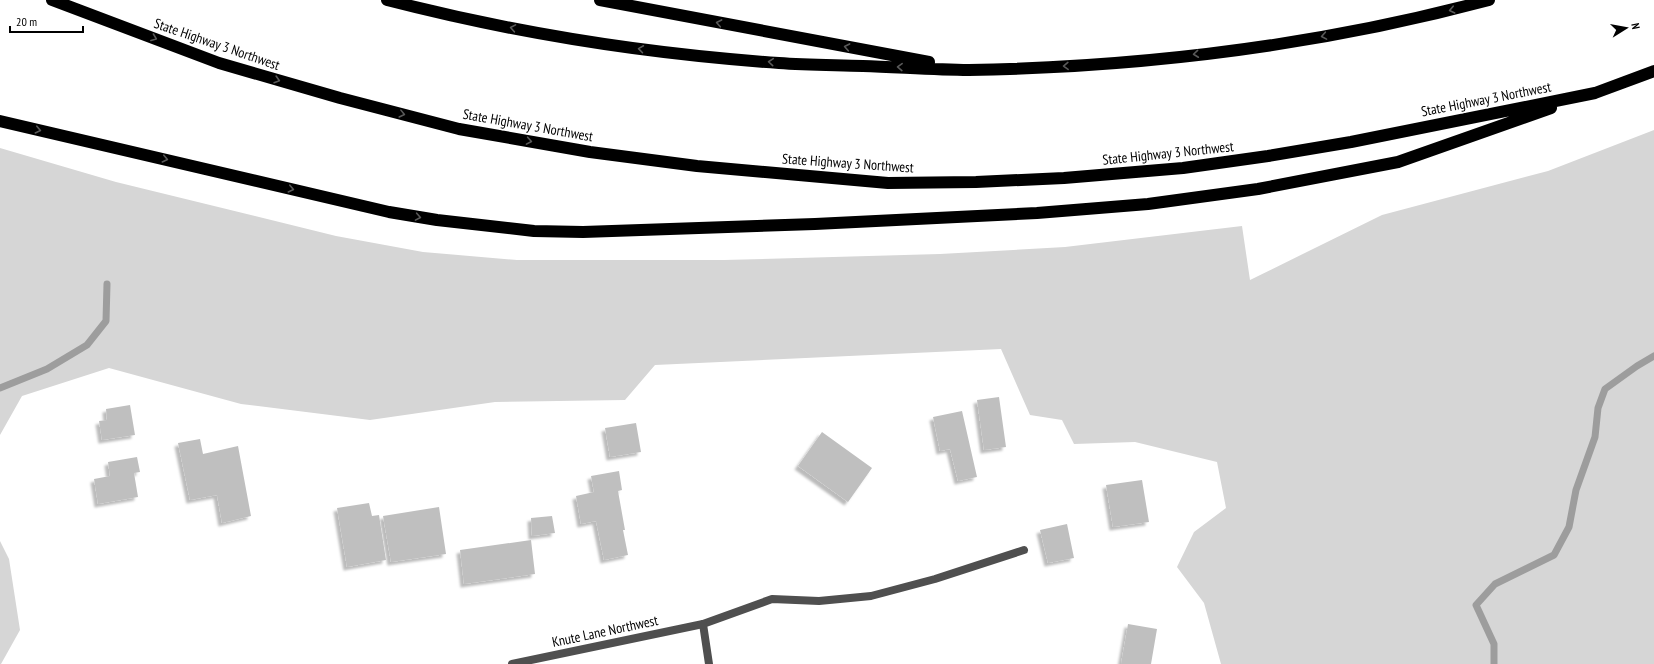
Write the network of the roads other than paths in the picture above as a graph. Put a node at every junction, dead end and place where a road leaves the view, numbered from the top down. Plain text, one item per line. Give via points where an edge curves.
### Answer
1 (52, 0) edge
2 (387, 0) edge
3 (600, 0) edge
4 (1489, 0) edge
5 (967, 70) junction
6 (1654, 71) edge
7 (1595, 93) junction
8 (0, 121) edge
9 (1024, 550) dead end
10 (703, 624) junction
11 (512, 664) edge
12 (709, 664) edge

1 -> 7 highway, State Highway 3 Northwest via 219,63 459,129 590,152 697,166 888,183 1064,178 1183,168 1351,142
5 -> 2 highway via 781,63 680,54 502,26
5 -> 3 highway
4 -> 5 highway via 1373,27 1221,52 1073,66
6 - 7 highway, State Highway 3 Northwest
8 -> 7 highway via 389,212 534,231 583,232 1037,213 1148,204 1243,191 1398,162
9 - 10 street, Knute Lane Northwest via 935,579 871,596 818,601 772,599
10 - 11 street, Knute Lane Northwest
10 - 12 street

